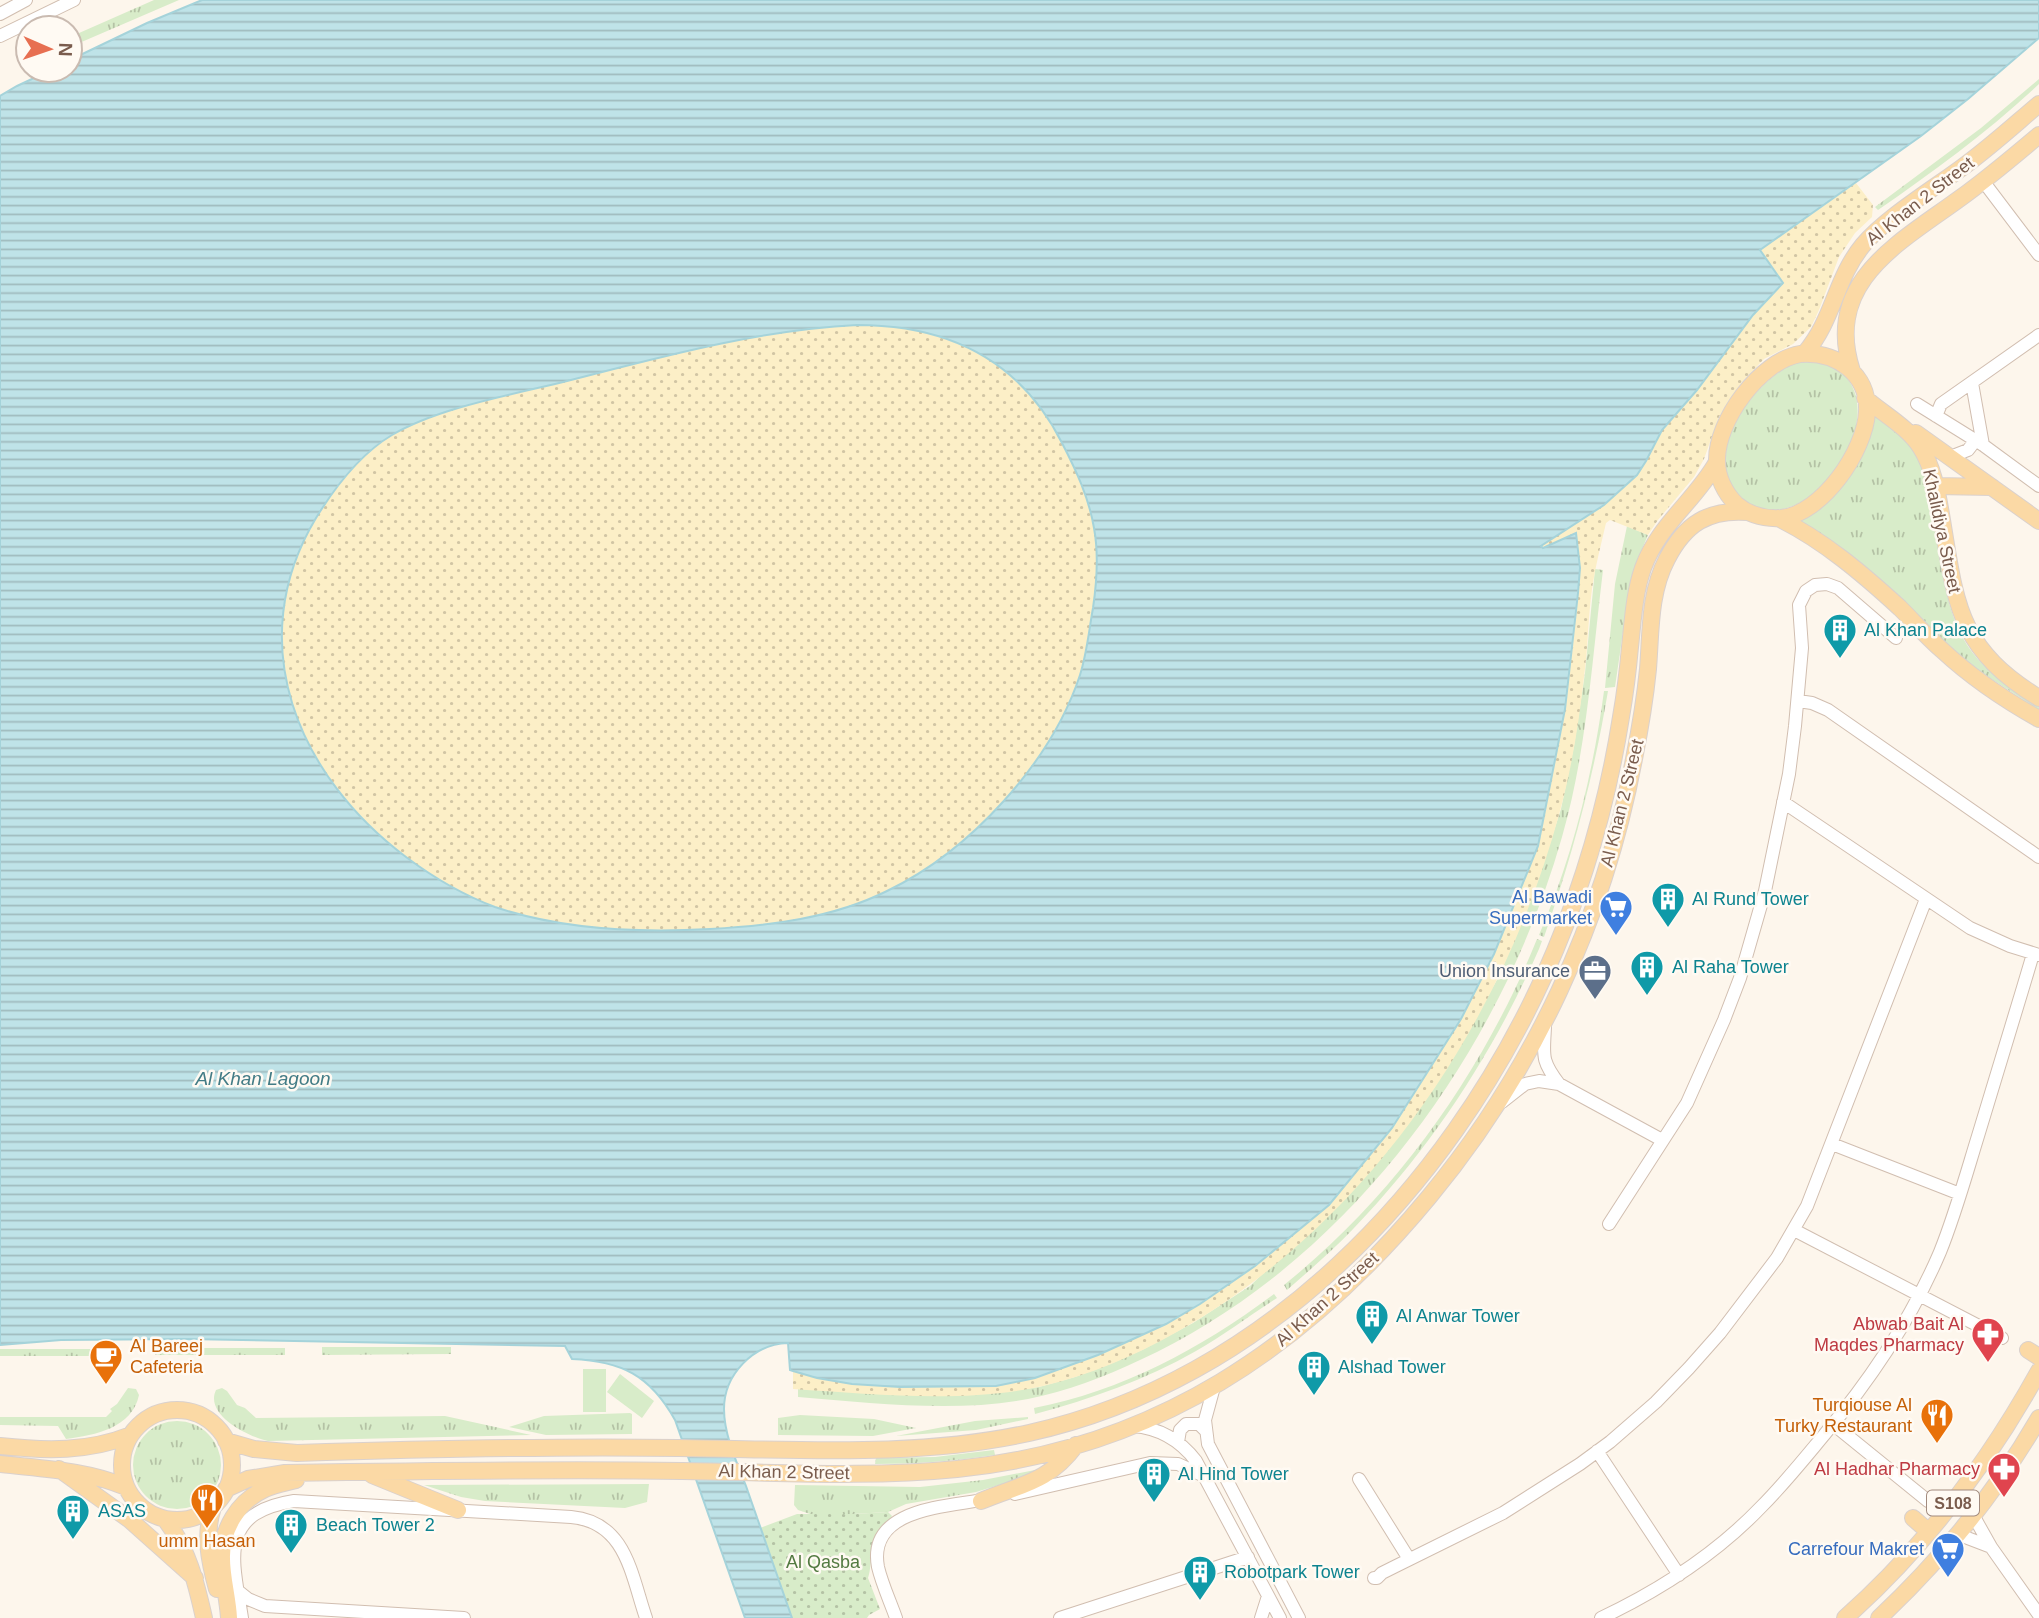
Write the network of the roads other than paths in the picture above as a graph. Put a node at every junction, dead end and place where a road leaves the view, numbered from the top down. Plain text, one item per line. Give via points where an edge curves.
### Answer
1 (26, 0) edge
2 (74, 0) edge
3 (0, 14) edge
4 (0, 36) edge
5 (2039, 104) edge
6 (2039, 135) edge
7 (1983, 181) junction
8 (2039, 255) edge
9 (2037, 340) edge
10 (1805, 354) junction
11 (1852, 371) junction
12 (1972, 383) junction
13 (1865, 398) junction
14 (1917, 404) dead end
15 (1936, 416) junction
16 (1897, 423) junction
17 (1975, 446) junction
18 (1950, 457) junction
19 (1717, 461) junction
20 (1968, 470) junction
21 (1935, 486) junction
22 (1993, 486) junction
23 (2039, 486) edge
24 (1748, 512) junction
25 (1778, 518) junction
26 (2039, 521) edge
27 (1896, 638) dead end
28 (2039, 698) edge
29 (1798, 701) junction
30 (2039, 719) edge
31 (1783, 802) junction
32 (2039, 857) edge
33 (1926, 899) junction
34 (2036, 955) edge
35 (1545, 1021) junction
36 (1559, 1084) junction
37 (1495, 1106) junction
38 (1662, 1140) junction
39 (1832, 1144) junction
40 (1960, 1194) junction
41 (1609, 1224) dead end
42 (1794, 1230) junction
43 (1920, 1295) junction
44 (2002, 1338) dead end
45 (2039, 1371) edge
46 (1214, 1387) junction
47 (2039, 1418) edge
48 (1833, 1424) junction
49 (1133, 1426) junction
50 (1205, 1430) junction
51 (131, 1435) junction
52 (226, 1441) junction
53 (1178, 1442) junction
54 (0, 1446) edge
55 (1076, 1446) junction
56 (1597, 1451) junction
57 (0, 1464) edge
58 (59, 1469) junction
59 (363, 1471) junction
60 (340, 1472) junction
61 (1204, 1476) junction
62 (1359, 1479) dead end
63 (127, 1487) junction
64 (226, 1489) junction
65 (248, 1500) junction
66 (304, 1501) junction
67 (981, 1501) junction
68 (1928, 1501) dead end
69 (213, 1507) junction
70 (458, 1510) junction
71 (1973, 1515) junction
72 (1913, 1518) dead end
73 (165, 1519) junction
74 (1929, 1532) junction
75 (1957, 1534) junction
76 (1991, 1547) junction
77 (1248, 1557) junction
78 (1409, 1559) junction
79 (1679, 1575) junction
80 (1374, 1577) dead end
81 (1888, 1577) junction
82 (195, 1578) junction
83 (238, 1591) junction
84 (1268, 1596) junction
85 (265, 1606) junction
86 (2039, 1615) edge
87 (404, 1616) edge
88 (204, 1618) edge
89 (228, 1618) edge
90 (244, 1618) edge
91 (464, 1618) edge
92 (646, 1618) edge
93 (896, 1618) edge
94 (1060, 1618) edge
95 (1261, 1618) edge
96 (1280, 1618) edge
97 (1298, 1618) edge
98 (1601, 1618) edge
99 (1845, 1618) edge
100 (1866, 1618) edge
101 (1879, 1618) edge

1 - 3 street
2 - 4 street
5 - 10 main road, Al Khan 2 Street via 1872,236 1850,264 1826,322
6 - 7 main road, Al Khan 2 Street
7 - 8 street
7 - 11 main road, Al Khan 2 Street via 1893,246 1868,273 1846,326
9 - 12 street
10 - 11 main road via 1827,355
10 - 19 main road via 1776,363 1749,389 1723,431
11 - 13 main road
12 - 15 street via 1941,404
12 - 17 street
13 - 16 main road, Khalidiya Street
13 - 25 main road via 1864,428 1842,473 1806,509
14 - 15 street
15 - 17 street
16 - 18 main road
16 - 21 main road, Khalidiya Street via 1920,445
17 - 18 street
17 - 20 street
17 - 23 street
18 - 20 main road
19 - 24 main road via 1724,488
19 - 52 main road, Al Khan 2 Street via 1660,534 1643,568 1608,785 1581,882 1544,976 1512,1039 1435,1157 1372,1231 1314,1287 1248,1338 1191,1373 1063,1425 1000,1439 923,1448 290,1453
20 - 22 main road
21 - 22 main road
21 - 28 main road, Khalidiya Street via 1955,592 1968,630 1990,661
22 - 26 main road
24 - 25 main road
24 - 35 main road, Al Khan 2 Street via 1722,512 1696,523 1681,537 1664,566 1655,592 1637,742 1616,839 1579,946
25 - 30 main road via 1845,562 1958,663
27 - 29 street via 1838,588 1827,583 1810,587 1799,605 1803,638
29 - 31 street
29 - 32 street via 1828,710
31 - 33 street
31 - 38 street via 1765,891 1740,978 1687,1103
33 - 34 street via 1970,928
33 - 39 street
34 - 40 street
35 - 36 street via 1544,1057
35 - 37 main road, Al Khan 2 Street
36 - 37 street via 1525,1084
36 - 38 street
37 - 46 main road, Al Khan 2 Street via 1425,1202 1342,1290 1277,1346
38 - 41 street
39 - 40 street
39 - 42 street
40 - 43 street
42 - 43 street
42 - 56 street via 1738,1310 1689,1368
43 - 44 street
43 - 48 street via 1877,1366
45 - 74 main road, S108 via 1981,1466
46 - 49 main road, Al Khan 2 Street
46 - 50 street
47 - 71 main road, S108
48 - 68 street
48 - 79 street via 1761,1507
49 - 53 street
49 - 55 main road, Al Khan 2 Street
50 - 53 street via 1199,1424 1186,1424
50 - 97 street via 1210,1450
51 - 52 main road via 149,1418 180,1410 210,1421
51 - 54 main road via 74,1450
51 - 63 main road via 122,1460
52 - 64 main road via 232,1465
53 - 61 street
55 - 59 main road, Al Khan 2 Street via 1012,1461 893,1472
55 - 67 main road via 1041,1478
56 - 78 street via 1503,1513
56 - 79 street
57 - 58 main road
58 - 63 main road
58 - 82 main road via 130,1520
59 - 60 main road, Al Khan 2 Street
59 - 70 main road
60 - 64 main road, Al Khan 2 Street via 272,1474
60 - 65 main road via 273,1485
61 - 67 street via 1178,1464 1150,1462
61 - 77 street
62 - 78 street
63 - 73 main road via 142,1507
64 - 69 main road
65 - 66 street
65 - 89 main road via 230,1522 224,1540
66 - 70 street
66 - 83 street via 264,1508 242,1527 233,1556
67 - 93 street via 908,1515 886,1532 879,1545 878,1567
69 - 73 main road via 194,1517
69 - 89 main road via 208,1553
70 - 92 street via 582,1518 602,1526 623,1551
71 - 75 main road, S108
71 - 76 street
72 - 74 main road
73 - 82 main road
74 - 81 main road, S108
75 - 76 street
75 - 101 main road, S108
76 - 86 street
77 - 84 street
77 - 94 street
78 - 80 street
79 - 98 street
81 - 99 main road, S108
81 - 100 main road via 1894,1589
82 - 88 main road
83 - 85 street
83 - 90 street
84 - 95 street
84 - 96 street
85 - 87 street
85 - 90 street
87 - 91 street

